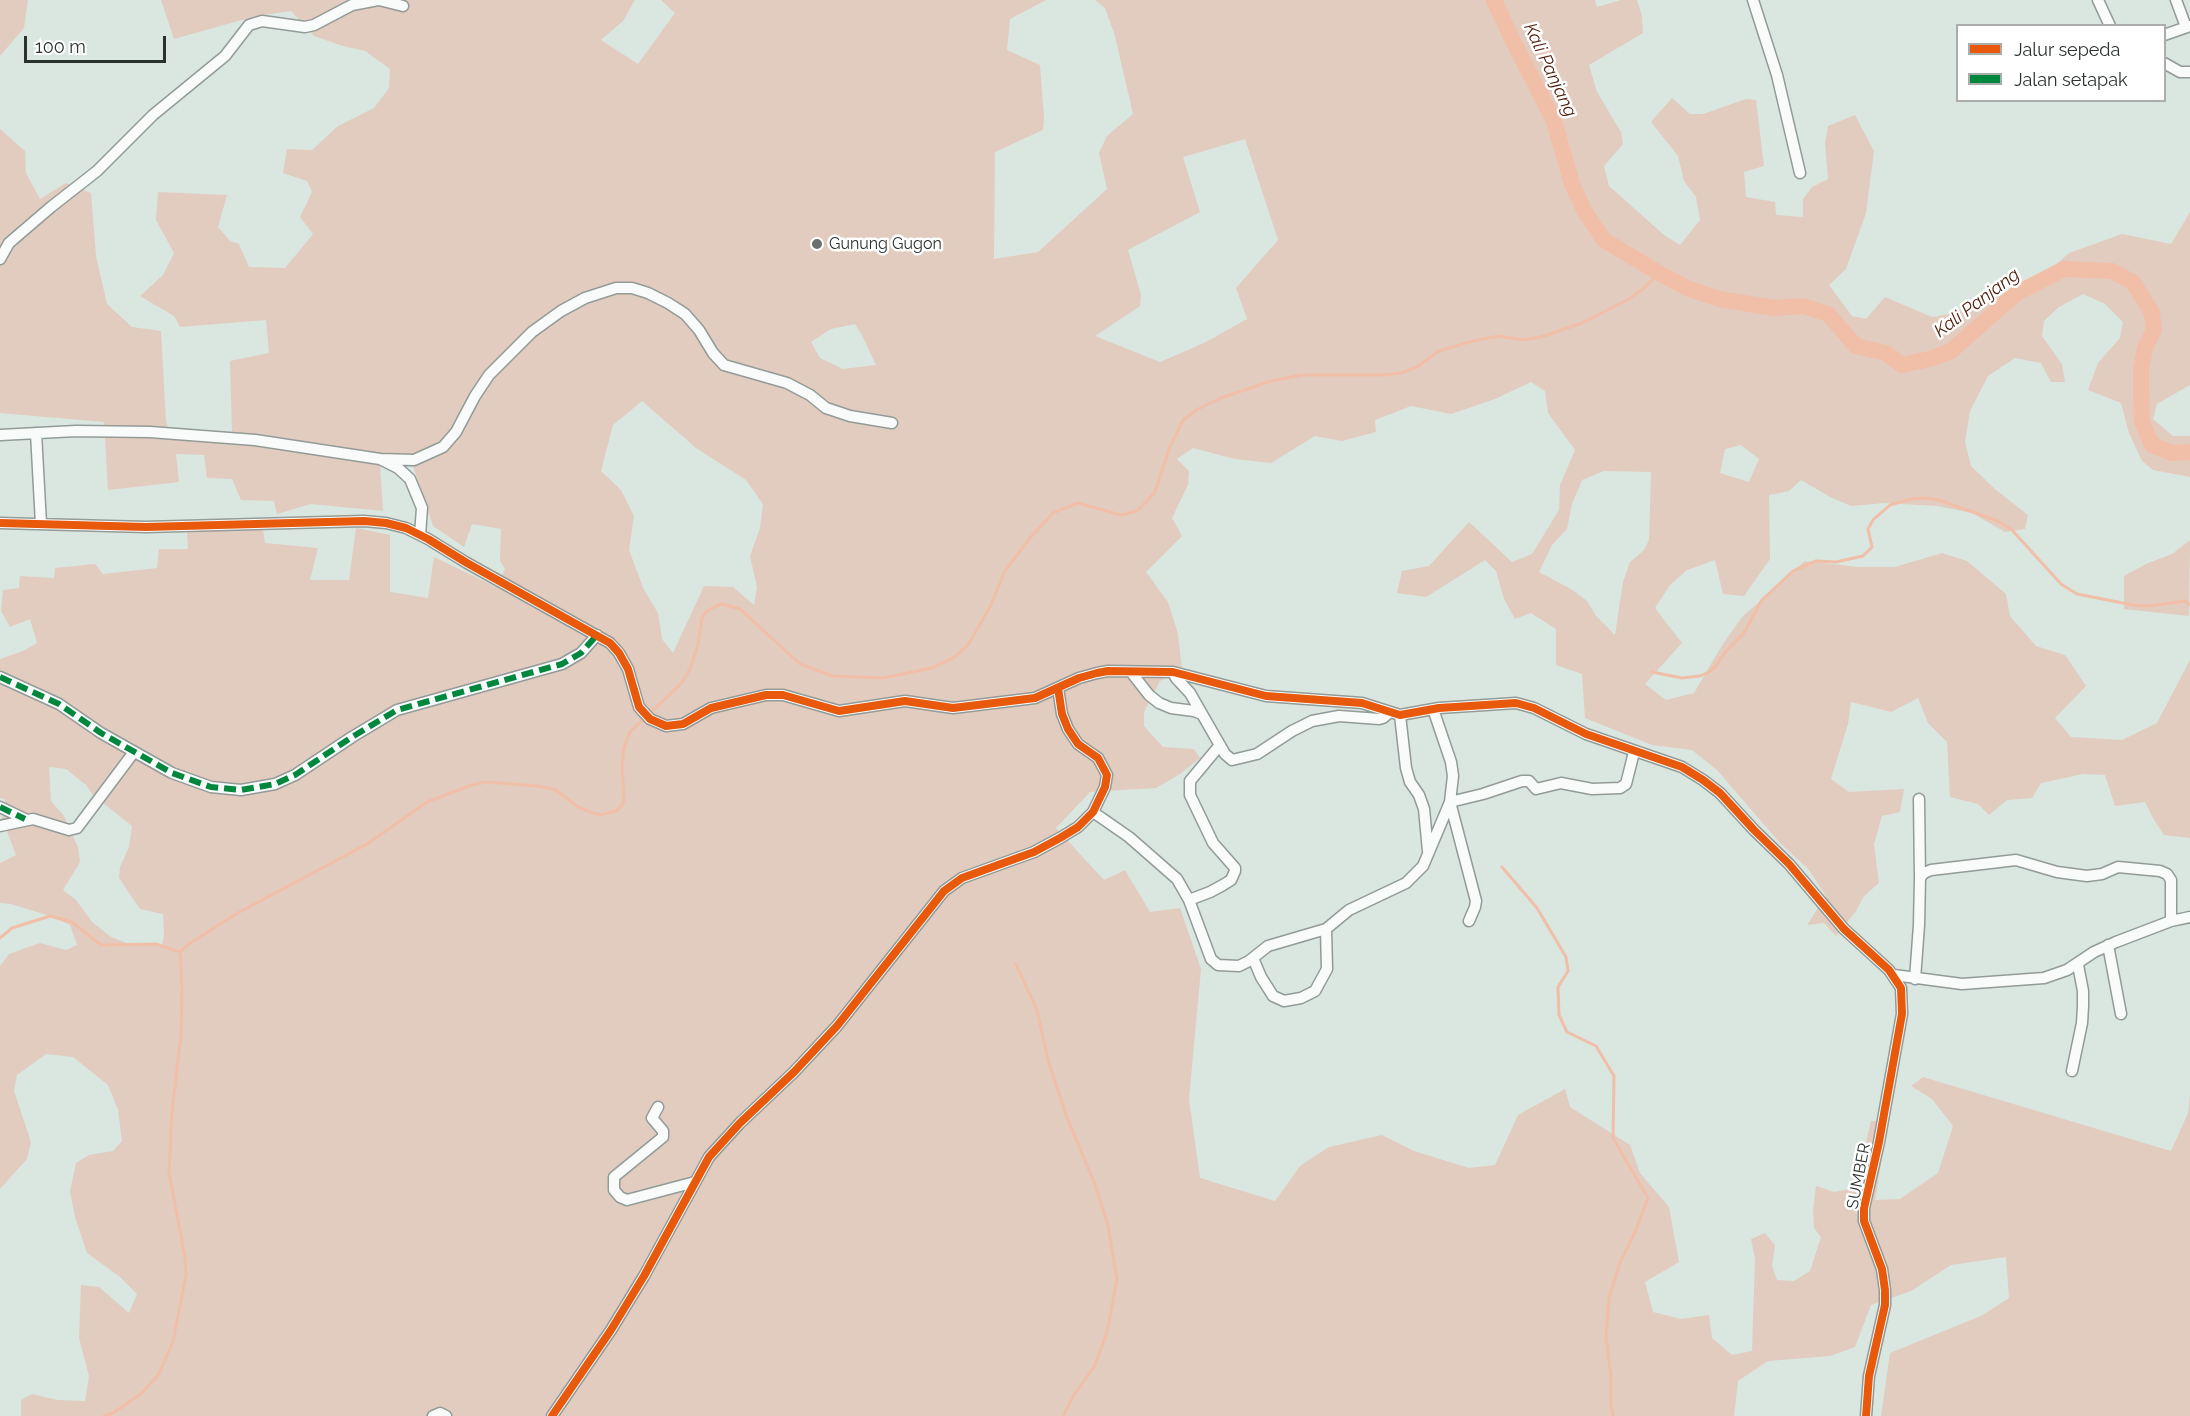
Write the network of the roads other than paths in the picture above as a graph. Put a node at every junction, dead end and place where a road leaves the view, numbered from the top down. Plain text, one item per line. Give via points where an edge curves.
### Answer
1 (378, 0) edge
2 (1753, 0) edge
3 (2098, 0) edge
4 (2176, 0) edge
5 (403, 6) dead end
6 (2109, 24) edge
7 (2188, 26) edge
8 (2166, 34) edge
9 (2166, 64) edge
10 (2190, 72) edge
11 (1800, 173) dead end
12 (0, 259) edge
13 (892, 423) dead end
14 (36, 433) junction
15 (0, 435) edge
16 (380, 459) junction
17 (0, 523) edge
18 (41, 524) junction
19 (420, 535) junction
20 (597, 635) junction
21 (1131, 672) junction
22 (1173, 672) junction
23 (0, 677) edge
24 (1058, 688) junction
25 (1433, 709) junction
26 (1202, 714) junction
27 (1394, 714) junction
28 (1220, 745) junction
29 (134, 752) junction
30 (1634, 752) junction
31 (1919, 799) dead end
32 (1450, 802) junction
33 (0, 807) edge
34 (1093, 812) junction
35 (25, 819) junction
36 (0, 826) edge
37 (1428, 855) junction
38 (1920, 878) junction
39 (1189, 900) junction
40 (2190, 916) edge
41 (1469, 921) dead end
42 (2171, 921) junction
43 (1326, 929) junction
44 (2108, 945) junction
45 (1253, 958) junction
46 (2078, 964) junction
47 (1894, 975) junction
48 (1915, 979) junction
49 (2121, 1014) dead end
50 (2072, 1071) dead end
51 (658, 1107) dead end
52 (695, 1182) junction
53 (433, 1416) edge
54 (446, 1416) edge
55 (552, 1416) edge
56 (1866, 1416) edge

1 - 5 street
1 - 12 street via 352,6 305,27 262,21 249,25 225,56 153,115 97,171 9,243
2 - 11 street via 1777,75
3 - 6 street
4 - 7 street
7 - 8 street
9 - 10 street via 2180,72
13 - 16 street via 826,408 787,383 724,365 685,314 648,293 616,288 585,298 532,332 489,375 443,447 414,460
14 - 15 street
14 - 16 street via 150,432 255,440
14 - 18 street
16 - 19 street via 410,479 422,508
17 - 18 street
18 - 19 street via 364,521 386,523
19 - 20 street
20 - 24 street via 622,658 638,704 647,716 666,726 679,726 706,710 771,694 839,711 905,700 953,708 975,707 1035,698
20 - 29 street via 581,653 562,664 397,710 275,784 241,790 211,787 172,773
21 - 22 street
21 - 24 street via 1087,675
21 - 26 street via 1159,703
22 - 26 street
22 - 27 street via 1266,696 1362,703
23 - 29 street via 59,704
24 - 34 street via 1068,729 1078,744 1098,758 1107,775
25 - 27 street
25 - 30 street via 1516,703
25 - 32 street via 1451,762
26 - 28 street
27 - 28 street via 1379,719 1339,716 1312,721 1259,753 1239,759 1228,758
27 - 37 street via 1410,782 1424,809
28 - 39 street via 1190,781 1190,795 1214,843 1235,871 1231,880
29 - 35 street via 77,828 69,830
30 - 32 street via 1626,784 1616,789 1561,783 1536,789 1529,781 1522,781
30 - 47 street via 1682,767 1713,787 1789,864 1844,929
31 - 38 street
32 - 37 street
32 - 41 street via 1476,901
33 - 35 street
34 - 39 street via 1172,874
34 - 52 street via 1078,827 1034,852 950,886 837,1026 716,1149
35 - 36 street
37 - 43 street via 1406,883 1349,910
38 - 42 street via 1930,870 2016,860 2087,876 2118,867 2160,871 2171,880
38 - 48 street
39 - 45 street via 1208,954 1216,964 1239,966
40 - 42 street
42 - 44 street
43 - 45 street via 1269,946
43 - 45 street via 1327,969 1315,991 1301,998 1284,1001 1273,996
44 - 46 street
44 - 49 street
46 - 48 street via 2044,978 1978,983
46 - 50 street via 2083,1014
47 - 48 street
47 - 56 street, SUMBER via 1903,995 1902,1014 1864,1208 1864,1221 1882,1269 1885,1298 1869,1376
51 - 52 street via 652,1118 663,1131 663,1137 614,1177 614,1190 627,1200
52 - 55 street via 645,1276
53 - 54 street

